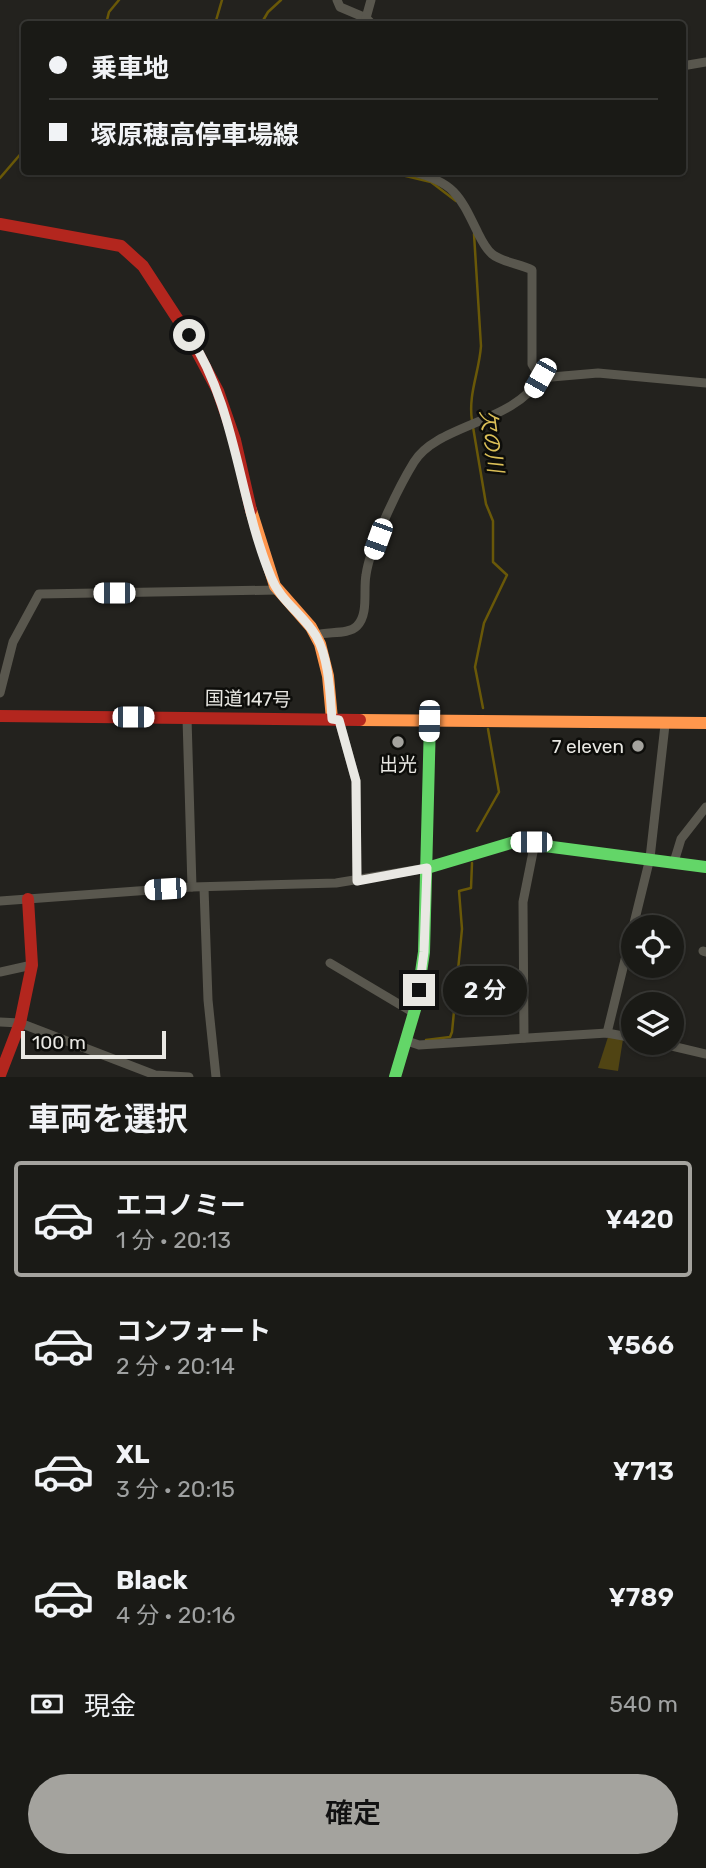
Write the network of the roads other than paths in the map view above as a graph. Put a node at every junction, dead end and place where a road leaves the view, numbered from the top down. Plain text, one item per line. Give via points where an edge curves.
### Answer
1 (337, 0) edge
2 (371, 0) edge
3 (369, 21) edge
4 (706, 62) edge
5 (686, 65) edge
6 (426, 175) edge
7 (0, 224) edge
8 (540, 378) junction
9 (706, 383) edge
10 (277, 590) junction
11 (316, 635) junction
12 (0, 693) edge
13 (0, 716) edge
14 (187, 718) junction
15 (336, 719) junction
16 (429, 721) junction
17 (706, 723) edge
18 (665, 725) junction
19 (706, 807) edge
20 (535, 842) junction
21 (650, 858) junction
22 (674, 862) junction
23 (706, 867) edge
24 (427, 868) junction
25 (357, 881) junction
26 (192, 887) junction
27 (204, 888) junction
28 (28, 899) junction
29 (0, 901) edge
30 (330, 963) dead end
31 (32, 965) junction
32 (0, 972) edge
33 (414, 1013) junction
34 (0, 1022) edge
35 (20, 1023) junction
36 (607, 1033) junction
37 (621, 1036) edge
38 (524, 1038) junction
39 (407, 1041) junction
40 (684, 1049) edge
41 (706, 1054) edge
42 (0, 1075) edge
43 (189, 1077) edge
44 (216, 1077) edge
45 (395, 1077) edge

1 - 3 street via 340,7
2 - 3 street
4 - 5 street
6 - 8 street via 439,178 462,200 494,257 532,270 532,364
7 - 10 main road via 121,247 135,255 151,276 202,355 219,393 260,548
8 - 9 street via 598,373
8 - 11 street via 531,393 424,451 405,477 366,572 359,624 352,630
10 - 11 main road
10 - 12 street via 39,594 13,642
11 - 15 main road
13 - 14 main road, 国道147号
14 - 15 main road, 国道147号
14 - 26 street
15 - 16 main road, 国道147号
15 - 25 street via 356,781
16 - 18 main road, 国道147号
16 - 24 main road
17 - 18 main road, 国道147号
18 - 21 street
19 - 22 street via 681,839
20 - 21 main road
20 - 24 main road via 502,843
20 - 38 street via 523,902
21 - 22 main road
21 - 36 street
22 - 23 main road
24 - 25 street
24 - 33 main road via 424,952
25 - 27 street
26 - 27 street
26 - 28 street
27 - 44 street
28 - 29 street
28 - 31 main road
30 - 33 street
31 - 32 street
31 - 35 main road
33 - 39 main road
34 - 35 street
35 - 42 main road
35 - 43 street via 155,1075
36 - 37 street
36 - 38 street
38 - 39 street via 419,1045
39 - 45 main road
40 - 41 street

